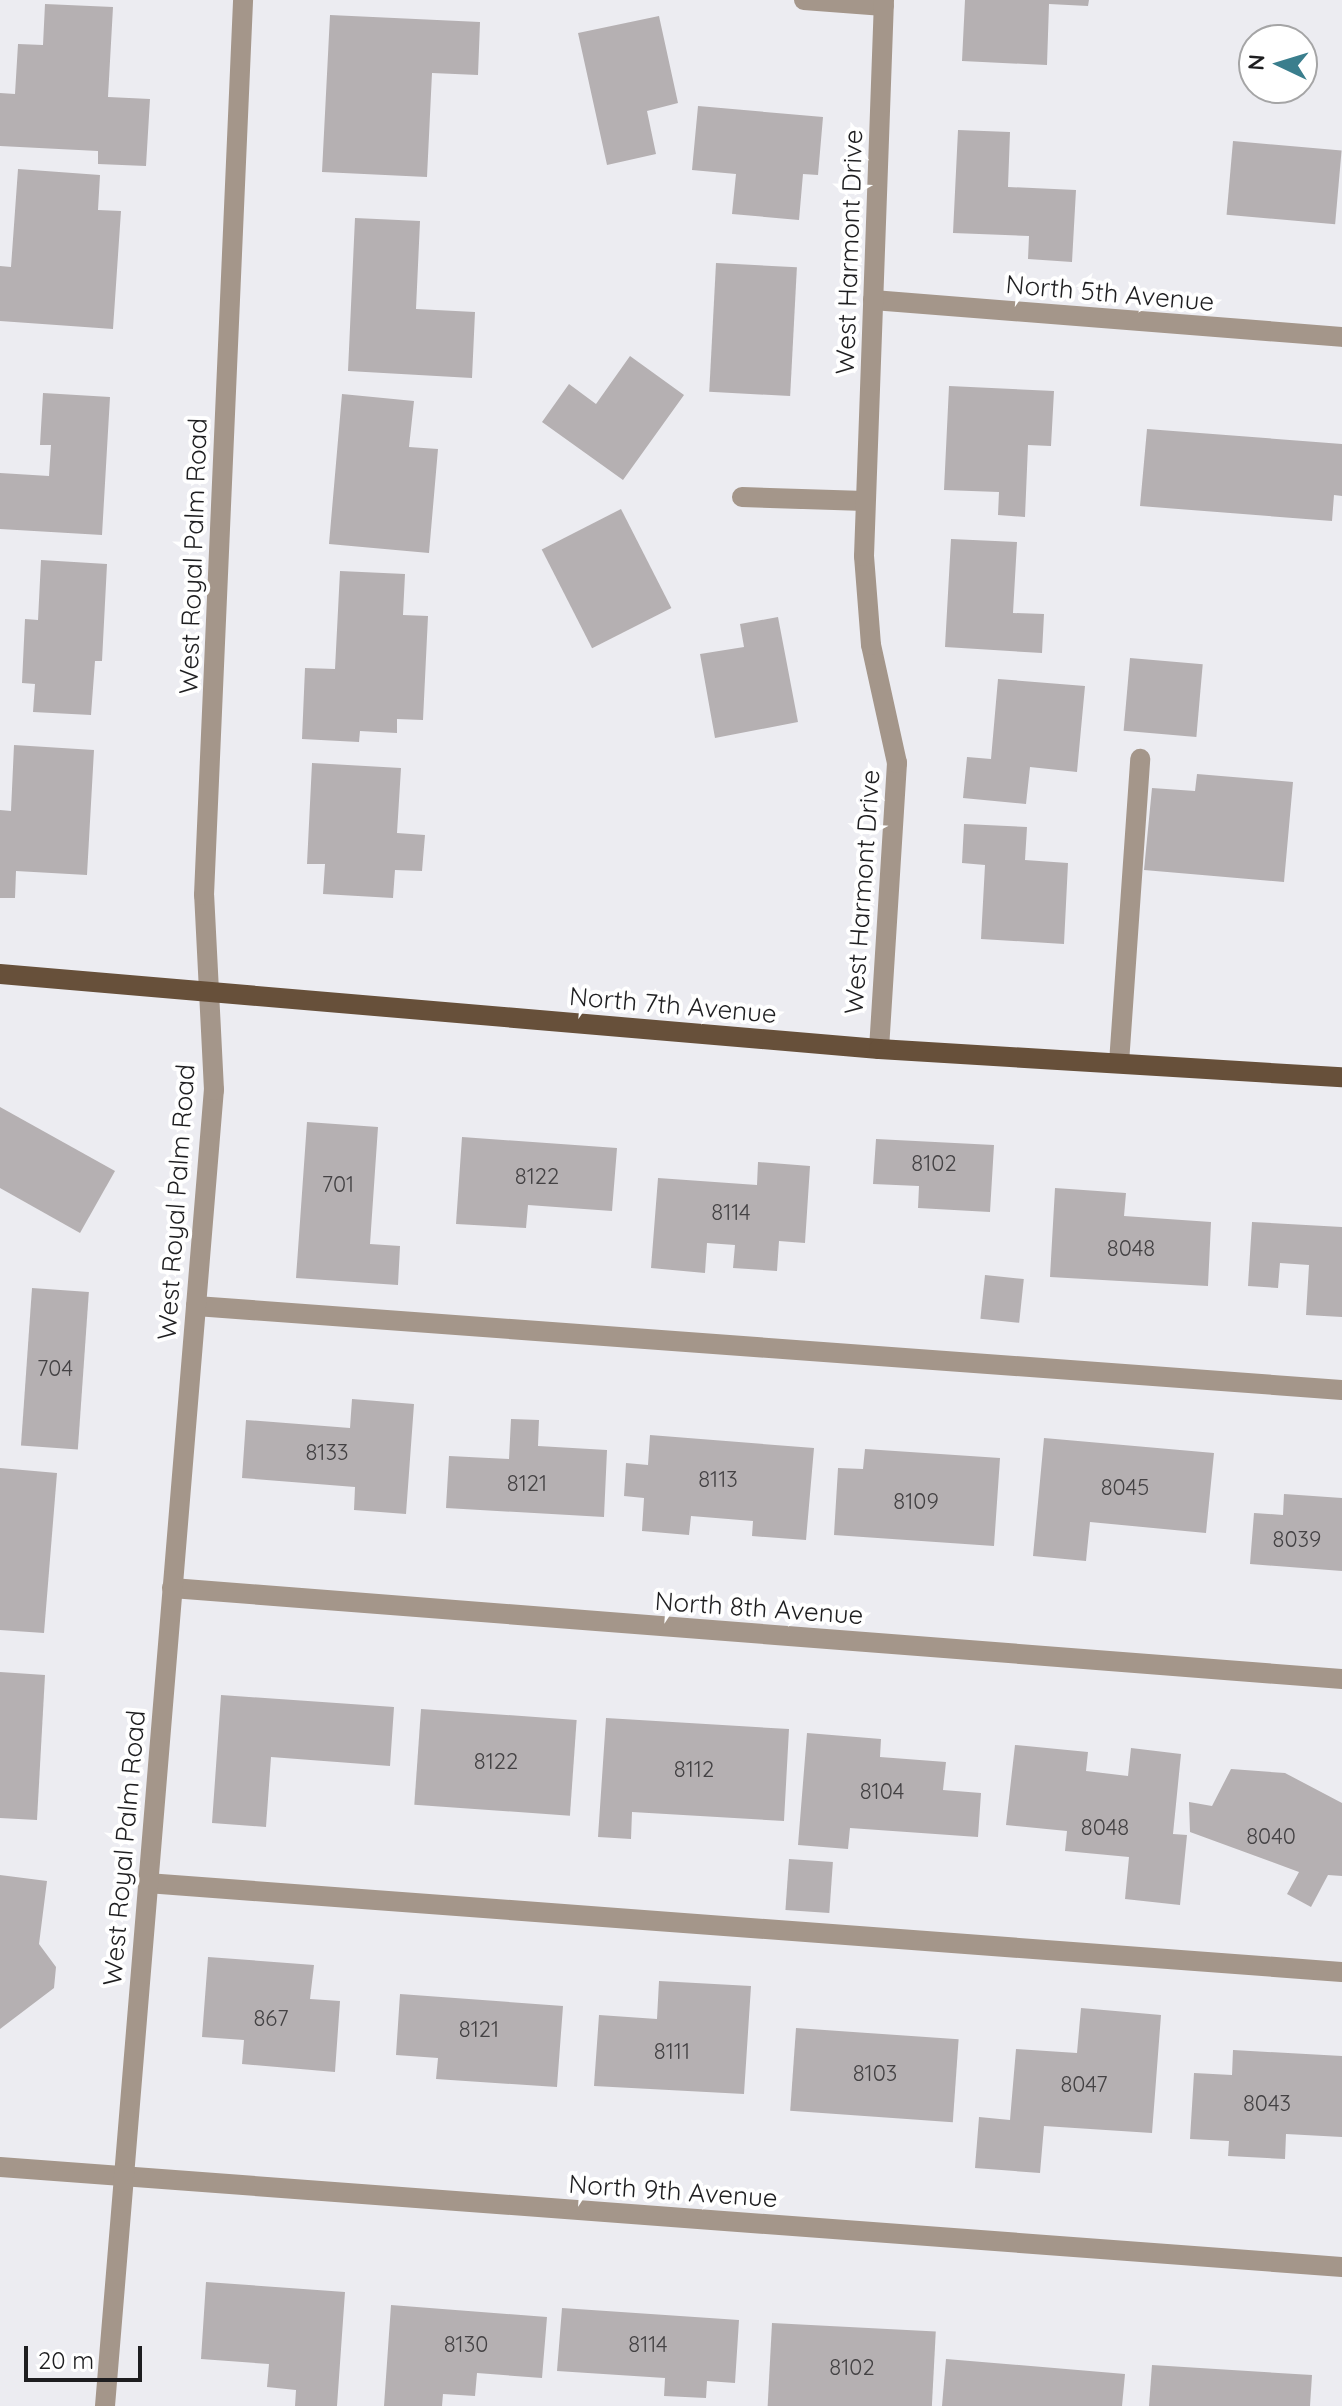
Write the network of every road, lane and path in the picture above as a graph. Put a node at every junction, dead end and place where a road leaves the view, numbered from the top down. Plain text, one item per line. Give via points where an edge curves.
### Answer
1 (243, 0) edge
2 (804, 0) edge
3 (884, 3) edge
4 (873, 300) junction
5 (1342, 337) edge
6 (742, 497) dead end
7 (865, 501) junction
8 (1140, 759) dead end
9 (0, 974) edge
10 (211, 993) junction
11 (879, 1049) junction
12 (1119, 1063) junction
13 (1342, 1077) edge
14 (196, 1306) junction
15 (1342, 1390) edge
16 (172, 1588) junction
17 (1342, 1679) edge
18 (147, 1883) junction
19 (1342, 1972) edge
20 (0, 2167) edge
21 (122, 2177) junction
22 (1342, 2267) edge
23 (105, 2406) edge

1 - 10 street, West Royal Palm Road via 204,895
2 - 3 street, West Harmont Drive
3 - 4 street, West Harmont Drive
4 - 5 street, North 5th Avenue
4 - 7 street, West Harmont Drive
6 - 7 street
7 - 11 street, West Harmont Drive via 871,645 897,763
8 - 12 street
9 - 10 main road, North 7th Avenue
10 - 11 main road, North 7th Avenue
10 - 14 street, West Royal Palm Road via 214,1090
11 - 12 main road, North 7th Avenue
12 - 13 main road, North 7th Avenue
14 - 15 street
14 - 16 street, West Royal Palm Road
16 - 17 street, North 8th Avenue
16 - 18 street, West Royal Palm Road
18 - 19 street
18 - 21 street, West Royal Palm Road
20 - 21 street, North 9th Avenue
21 - 22 street, North 9th Avenue
21 - 23 street, West Royal Palm Road

